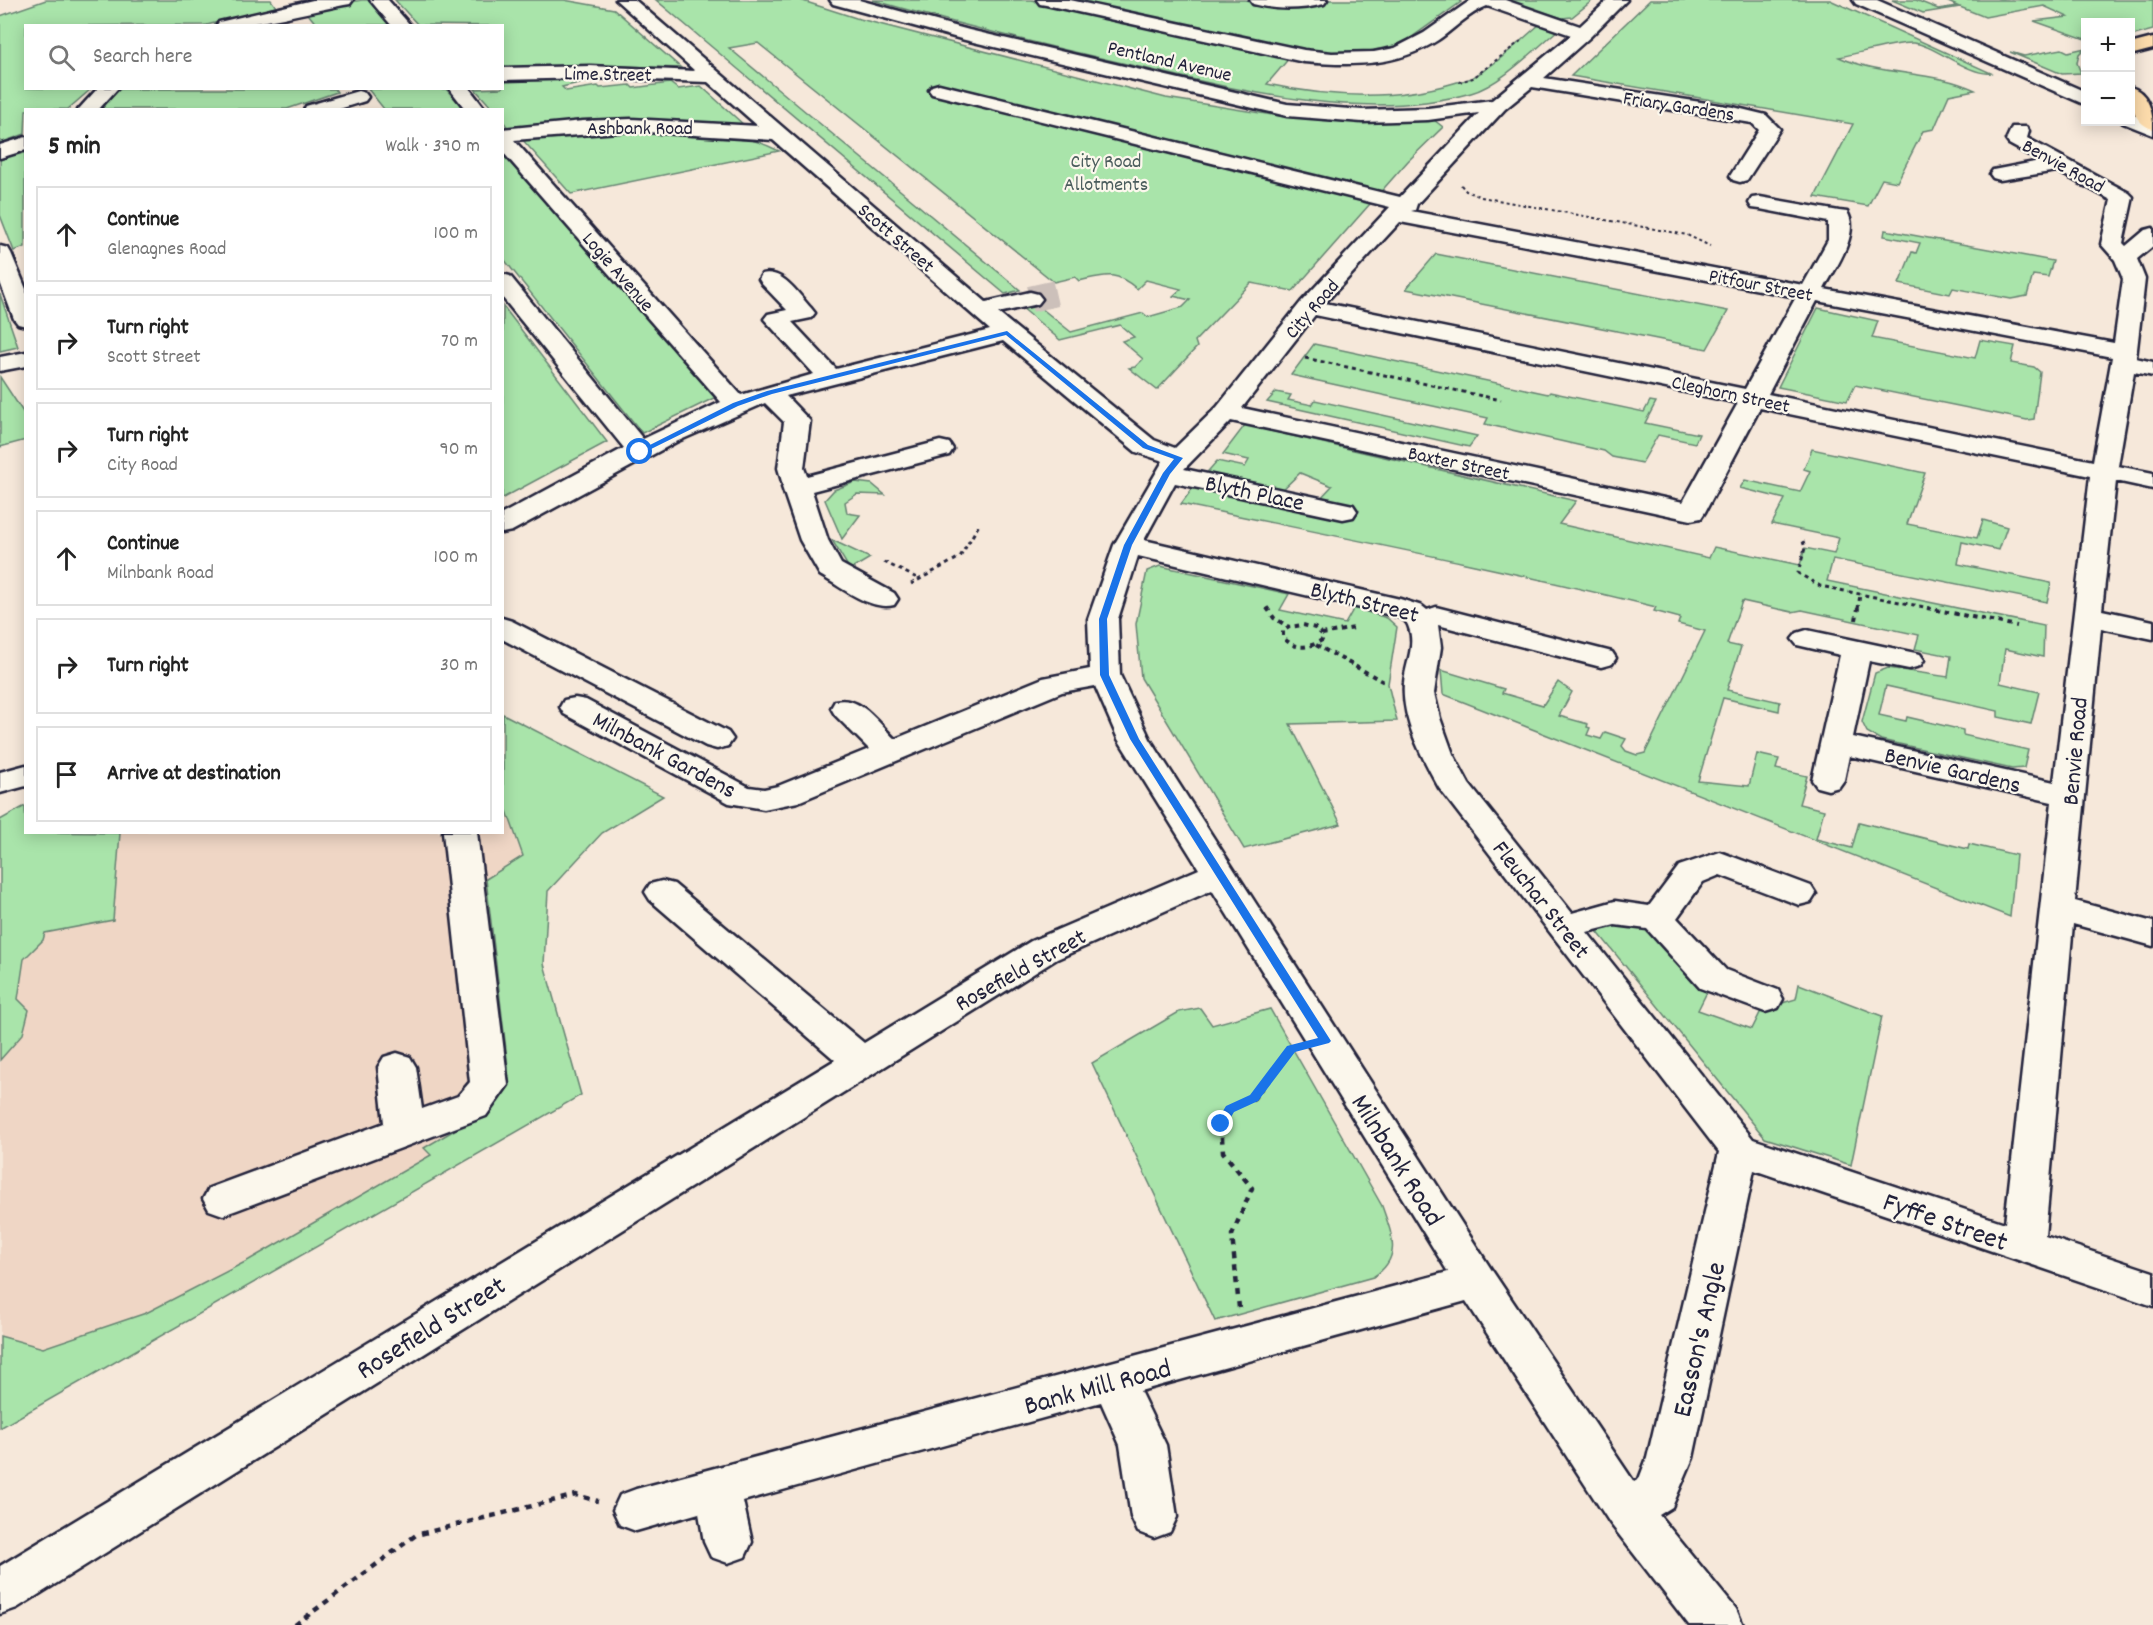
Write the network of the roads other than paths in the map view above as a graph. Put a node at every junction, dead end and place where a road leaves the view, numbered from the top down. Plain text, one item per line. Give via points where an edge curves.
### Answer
1 (344, 0) edge
2 (379, 0) edge
3 (839, 0) edge
4 (1046, 0) edge
5 (1259, 0) edge
6 (1318, 0) edge
7 (1487, 0) edge
8 (1618, 0) edge
9 (1862, 0) edge
10 (622, 2) edge
11 (287, 5) edge
12 (231, 24) edge
13 (301, 24) edge
14 (400, 24) edge
15 (1584, 33) junction
16 (2153, 43) edge
17 (2135, 48) edge
18 (2023, 71) junction
19 (504, 74) edge
20 (713, 77) junction
21 (1528, 81) junction
22 (2081, 86) edge
23 (108, 90) edge
24 (460, 90) edge
25 (939, 90) dead end
26 (2081, 97) edge
27 (359, 98) edge
28 (2135, 100) edge
29 (1498, 105) junction
30 (89, 108) edge
31 (321, 108) edge
32 (475, 108) edge
33 (2135, 121) edge
34 (2153, 123) edge
35 (2153, 129) edge
36 (2019, 131) dead end
37 (778, 134) junction
38 (504, 136) edge
39 (504, 138) edge
40 (24, 144) edge
41 (0, 152) edge
42 (2060, 164) junction
43 (2000, 174) dead end
44 (1740, 176) dead end
45 (1760, 203) dead end
46 (1402, 210) junction
47 (2153, 235) edge
48 (24, 254) edge
49 (1, 257) edge
50 (2125, 258) junction
51 (770, 279) dead end
52 (504, 283) edge
53 (1809, 293) junction
54 (1030, 299) tunnel mouth
55 (1310, 308) junction
56 (982, 310) junction
57 (24, 314) edge
58 (1007, 333) junction
59 (2124, 358) junction
60 (24, 359) edge
61 (0, 364) edge
62 (2153, 369) edge
63 (830, 377) junction
64 (770, 393) junction
65 (1754, 397) junction
66 (736, 404) junction
67 (1226, 412) junction
68 (940, 449) dead end
69 (640, 452) junction
70 (880, 465) junction
71 (1173, 466) junction
72 (2104, 471) junction
73 (2153, 481) edge
74 (795, 487) junction
75 (901, 488) dead end
76 (1343, 512) dead end
77 (504, 524) edge
78 (1128, 545) junction
79 (884, 599) road end
80 (2087, 616) junction
81 (1421, 620) junction
82 (504, 628) edge
83 (2153, 630) edge
84 (1807, 639) dead end
85 (1856, 649) junction
86 (1601, 658) dead end
87 (1909, 660) dead end
88 (1105, 675) junction
89 (575, 707) dead end
90 (846, 708) dead end
91 (717, 739) dead end
92 (1835, 743) junction
93 (890, 752) junction
94 (24, 776) edge
95 (1828, 780) dead end
96 (0, 783) edge
97 (2070, 796) junction
98 (460, 834) edge
99 (1218, 874) junction
100 (662, 892) dead end
101 (1798, 894) dead end
102 (2058, 908) junction
103 (1658, 919) junction
104 (1563, 927) junction
105 (2153, 934) edge
106 (1765, 999) dead end
107 (860, 1061) junction
108 (397, 1067) dead end
109 (405, 1132) junction
110 (1739, 1150) junction
111 (223, 1199) dead end
112 (2023, 1246) junction
113 (1476, 1281) junction
114 (2153, 1289) edge
115 (1113, 1381) junction
116 (717, 1488) junction
117 (1626, 1509) junction
118 (636, 1510) road end
119 (1154, 1517) dead end
120 (728, 1542) dead end
121 (0, 1592) edge
122 (1719, 1625) edge

1 - 11 street
2 - 14 street
3 - 29 street, Pentland Avenue via 977,38 1287,110 1362,116 1428,114
4 - 7 street via 1304,56 1337,59 1369,58 1414,46
5 - 6 street via 1293,4
7 - 15 street
8 - 15 street, City Road
9 - 18 street
10 - 20 street, Scott Street
11 - 12 street
11 - 13 street
15 - 21 street, City Road
16 - 17 main road
18 - 22 street
18 - 26 street
19 - 20 street, Lime Street via 590,72
20 - 37 street, Scott Street
21 - 29 street, City Road
21 - 44 street, Friary Gardens via 1759,119 1770,129
23 - 30 street
24 - 32 street
25 - 46 street, Pitfour Street
27 - 31 street
28 - 34 main road
29 - 46 street, City Road
33 - 35 street
36 - 42 street, Benvie Road via 2016,140
37 - 38 street, Ashbank Road via 630,125
37 - 56 street, Scott Street
39 - 66 street, Logie Avenue
40 - 41 street
42 - 43 street
42 - 50 street, Benvie Road via 2122,197 2112,244
45 - 53 street via 1839,217 1839,240
46 - 53 street, Pitfour Street
46 - 55 street, City Road
47 - 50 street
48 - 49 street
49 - 57 street
50 - 59 street, Benvie Road via 2134,279
51 - 63 street via 803,313 776,319
52 - 69 street
53 - 59 street, Pitfour Street
53 - 65 street
54 - 56 street
55 - 65 street, Cleghorn Street
55 - 67 street, City Road
56 - 58 street, Scott Street
58 - 63 street
58 - 71 street, Scott Street
59 - 62 street, Pitfour Street
59 - 72 street, Benvie Road
60 - 61 street
63 - 64 street
64 - 66 street
64 - 74 street via 797,421 791,468
65 - 67 street, Baxter Street via 1691,512
65 - 72 street, Cleghorn Street
66 - 69 street
67 - 71 street, City Road
68 - 70 street
69 - 77 street
70 - 74 street
70 - 75 street
71 - 76 street, Blyth Place
71 - 78 street, City Road
72 - 73 street, Cleghorn Street
72 - 80 street, Benvie Road
74 - 79 street via 814,540 830,569
78 - 81 street, Blyth Street via 1400,608
78 - 88 street, City Road via 1103,619
80 - 83 street
80 - 97 street, Benvie Road
81 - 86 street, Blyth Street via 1436,616
81 - 104 street, Fleuchar Street via 1427,641 1419,690 1430,741 1455,788
82 - 91 street
84 - 85 street
85 - 87 street
85 - 92 street
88 - 93 street, Milnbank Gardens via 1054,684
88 - 99 street, Milnbank Road via 1134,739
89 - 93 street, Milnbank Gardens via 741,795 764,799 786,795
90 - 93 street
92 - 95 street
92 - 97 street, Benvie Gardens
94 - 96 street
97 - 102 street, Benvie Road
98 - 109 street via 489,1085 472,1106
99 - 107 street, Rosefield Street via 1044,950
99 - 113 street, Milnbank Road
100 - 107 street
101 - 103 street via 1720,863 1691,874
102 - 105 street
102 - 112 street, Benvie Road
103 - 104 street via 1615,913
103 - 106 street via 1713,979
104 - 110 street, Fleuchar Street
107 - 121 street, Rosefield Street
108 - 109 street
109 - 111 street
110 - 112 street, Fyffe Street
110 - 117 street, Easson's Angle via 1670,1458 1656,1493
112 - 114 street, Fyffe Street
113 - 115 street, Bank Mill Road
113 - 117 street, Milnbank Road
115 - 116 street, Bank Mill Road
115 - 119 street via 1143,1445
116 - 118 street, Bank Mill Road
116 - 120 street
117 - 122 street, Milnbank Road

